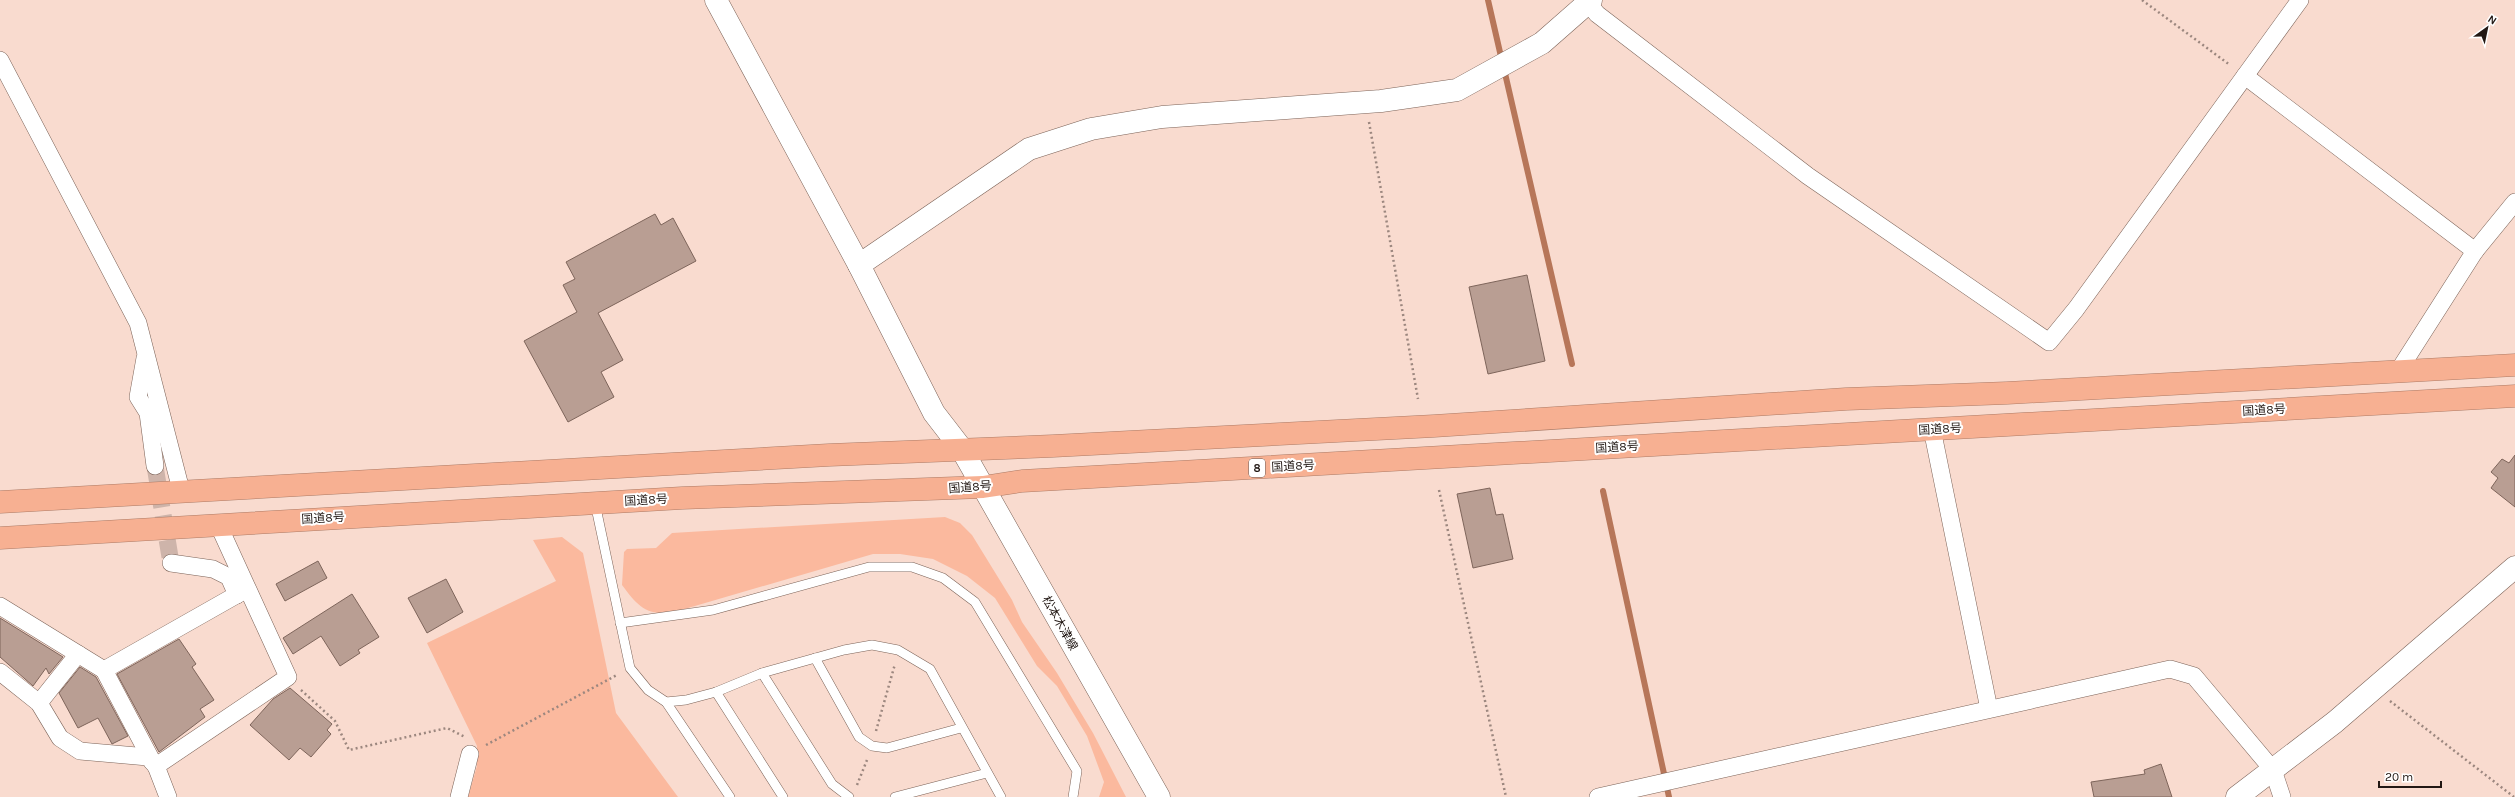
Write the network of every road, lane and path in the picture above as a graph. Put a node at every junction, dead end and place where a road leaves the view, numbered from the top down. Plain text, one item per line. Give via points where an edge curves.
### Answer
1 (716, 0) edge
2 (2142, 0) edge
3 (2300, 0) edge
4 (1590, 2) edge
5 (0, 60) edge
6 (2245, 76) junction
7 (1365, 102) junction
8 (2515, 202) edge
9 (2475, 251) junction
10 (859, 265) junction
11 (146, 353) junction
12 (2515, 365) edge
13 (2399, 370) junction
14 (2515, 396) edge
15 (1418, 399) dead end
16 (1932, 429) junction
17 (961, 448) junction
18 (155, 466) tunnel mouth
19 (983, 487) junction
20 (181, 490) junction
21 (1439, 490) dead end
22 (0, 502) edge
23 (595, 503) junction
24 (218, 524) junction
25 (0, 538) edge
26 (171, 563) dead end
27 (2515, 567) edge
28 (242, 592) junction
29 (0, 606) edge
30 (620, 623) junction
31 (898, 650) junction
32 (78, 654) junction
33 (815, 658) junction
34 (630, 668) junction
35 (104, 670) junction
36 (0, 672) edge
37 (762, 673) junction
38 (288, 676) junction
39 (2373, 689) junction
40 (716, 692) junction
41 (666, 702) junction
42 (39, 703) junction
43 (1990, 709) junction
44 (962, 728) junction
45 (872, 746) junction
46 (477, 750) junction
47 (154, 764) junction
48 (2273, 770) junction
49 (987, 773) junction
50 (856, 790) dead end
51 (168, 797) edge
52 (459, 797) edge
53 (730, 797) edge
54 (783, 797) edge
55 (849, 797) edge
56 (895, 797) edge
57 (1001, 797) edge
58 (1073, 797) edge
59 (1159, 797) edge
60 (1506, 797) edge
61 (1598, 797) edge
62 (2237, 797) edge
63 (2282, 797) edge
64 (2514, 797) edge

1 - 10 street, 松本木津線
2 - 6 path
3 - 6 street
4 - 6 street via 1597,14 1808,176 2050,342 2076,310
4 - 7 street via 1542,43 1457,90
5 - 11 street via 138,323
6 - 9 street
7 - 10 street via 1162,117 1091,129 1029,149
7 - 15 path
8 - 9 street
9 - 13 street
10 - 17 street, 松本木津線 via 934,413
11 - 18 street via 138,397 148,413
11 - 20 street
12 - 13 highway
13 - 17 highway via 2007,393 1846,399 1426,427 1053,446
14 - 16 highway, 国道8号 / 8
16 - 19 highway, 国道8号 / 8 via 1030,481
16 - 43 street
17 - 19 street, 松本木津線
17 - 20 highway
19 - 23 highway, 国道8号 / 8
19 - 59 street, 松本木津線
20 - 22 highway
21 - 60 path
23 - 24 highway, 国道8号 / 8
23 - 30 lane
24 - 25 highway, 国道8号 / 8
24 - 28 street
26 - 28 street via 213,569 229,577
27 - 39 street
28 - 35 street
28 - 38 street
29 - 32 street
30 - 34 lane
30 - 58 lane via 712,610 869,567 912,567 943,578 975,602 1077,771
31 - 33 lane via 872,645
31 - 44 lane via 930,669
31 - 45 path
32 - 35 street
32 - 42 street
33 - 37 lane
33 - 45 lane via 859,737
34 - 41 lane via 648,690
34 - 46 path
35 - 47 street
36 - 42 street
37 - 40 lane
37 - 55 lane via 832,784
38 - 46 path via 335,720 349,750 447,728
38 - 47 street
39 - 48 street
39 - 64 path
40 - 41 lane
40 - 54 lane
41 - 53 lane
42 - 47 street via 60,738 80,751 148,757
43 - 48 street via 2170,669 2194,676
43 - 61 street
44 - 45 lane via 887,748
44 - 49 lane
45 - 50 path
46 - 52 street
47 - 51 street
48 - 62 street
48 - 63 street
49 - 56 lane
49 - 57 lane

